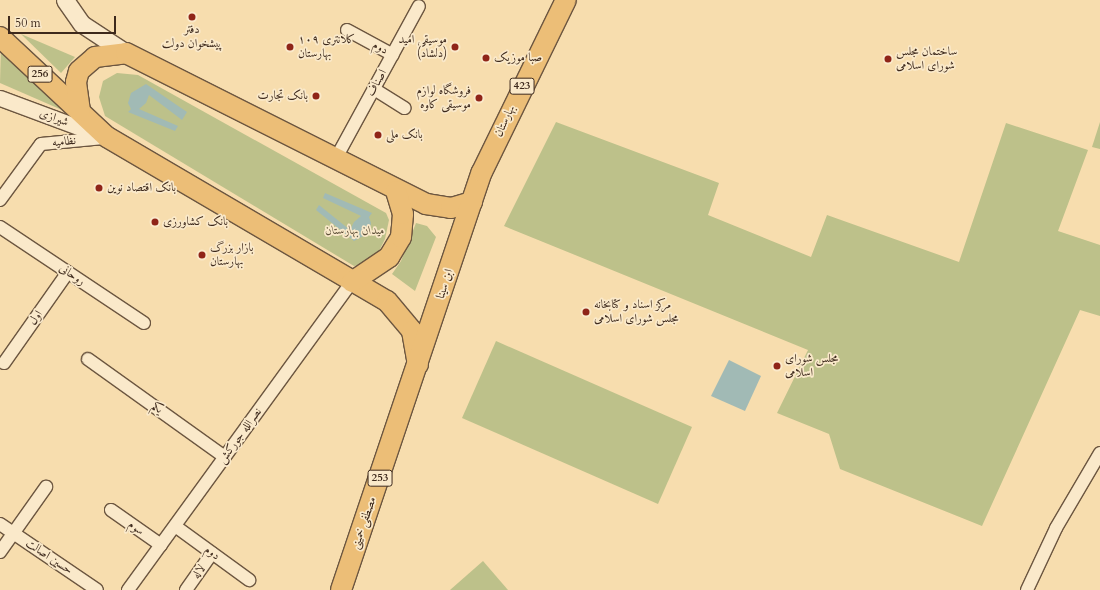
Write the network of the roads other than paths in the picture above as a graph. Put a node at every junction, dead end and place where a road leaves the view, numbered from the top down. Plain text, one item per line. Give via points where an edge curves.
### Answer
1 (65, 0) edge
2 (566, 0) edge
3 (419, 6) dead end
4 (346, 30) dead end
5 (0, 36) edge
6 (126, 53) junction
7 (393, 55) junction
8 (374, 89) junction
9 (0, 98) edge
10 (405, 108) dead end
11 (80, 110) junction
12 (108, 137) junction
13 (335, 160) junction
14 (396, 191) junction
15 (0, 200) edge
16 (472, 202) junction
17 (0, 227) edge
18 (68, 272) junction
19 (352, 282) junction
20 (144, 324) dead end
21 (88, 359) dead end
22 (4, 363) dead end
23 (418, 366) junction
24 (1100, 453) edge
25 (225, 456) junction
26 (46, 487) dead end
27 (111, 510) dead end
28 (0, 524) edge
29 (175, 526) junction
30 (14, 533) junction
31 (161, 545) junction
32 (0, 552) edge
33 (212, 553) junction
34 (249, 580) dead end
35 (97, 590) edge
36 (128, 590) edge
37 (186, 590) edge
38 (341, 590) edge
39 (1027, 590) edge

1 - 6 main road via 82,24
2 - 16 main road, بهارستان / 423 via 482,172
3 - 7 street, اصناف
4 - 7 street, دوم
5 - 11 main road, 256
6 - 11 main road via 95,58 79,71 76,82
6 - 13 main road
7 - 8 street, اصناف
8 - 10 street
8 - 13 street, اصناف
9 - 12 street, شیرازی
11 - 12 main road
12 - 15 street, نظامیه via 41,144
12 - 19 main road
13 - 14 main road
14 - 16 main road via 426,204 451,208
14 - 19 main road via 403,214 401,237 389,257
16 - 23 main road, ابن سینا
17 - 18 street, روحانی
18 - 20 street, روحانی
18 - 22 street, اول
19 - 23 main road via 387,301 400,314 412,331
19 - 25 street, نصرالله جورکش
21 - 25 street, یکم
23 - 38 main road, مصطفی خمینی / 253
24 - 39 street via 1056,528
25 - 29 street, نصرالله جورکش
26 - 30 street
27 - 31 street, سوم
28 - 30 street, حسین اصالت
29 - 31 street, نصرالله جورکش
29 - 33 street, دوم
30 - 32 street
30 - 35 street, حسین اصالت
31 - 36 street, نصرالله جورکش
33 - 34 street, دوم
33 - 37 street, لاله

